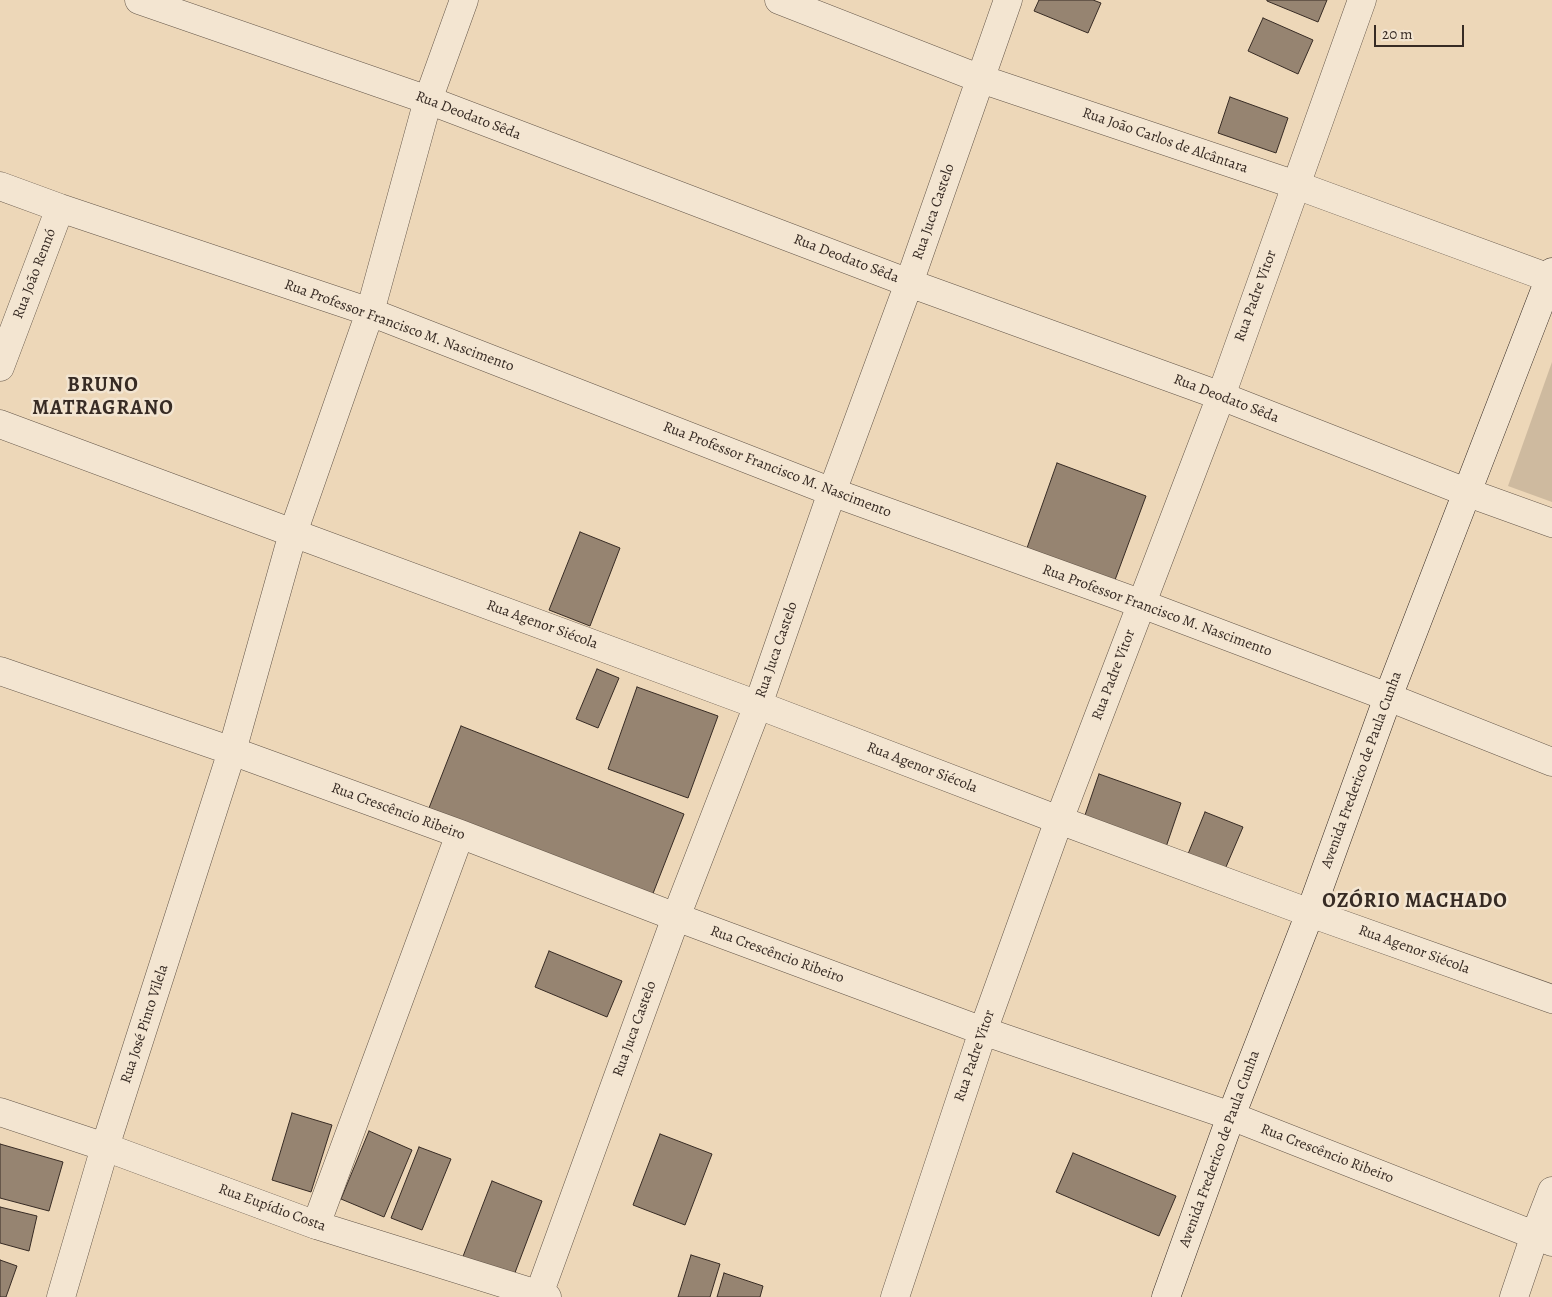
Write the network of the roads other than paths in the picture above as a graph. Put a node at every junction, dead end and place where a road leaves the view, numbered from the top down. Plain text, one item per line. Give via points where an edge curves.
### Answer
1 (139, 0) edge
2 (464, 0) edge
3 (779, 0) edge
4 (1008, 0) edge
5 (1362, 0) edge
6 (981, 79) junction
7 (428, 100) junction
8 (1296, 184) junction
9 (0, 186) edge
10 (60, 208) junction
11 (1551, 276) edge
12 (909, 283) junction
13 (370, 312) junction
14 (0, 367) edge
15 (1221, 396) junction
16 (0, 424) edge
17 (832, 492) junction
18 (1466, 492) junction
19 (1552, 523) edge
20 (292, 533) junction
21 (1142, 604) junction
22 (0, 671) edge
23 (1388, 697) junction
24 (758, 705) junction
25 (232, 751) junction
26 (1552, 762) edge
27 (1059, 820) junction
28 (460, 834) junction
29 (1310, 913) junction
30 (676, 917) junction
31 (1552, 998) edge
32 (983, 1031) junction
33 (0, 1112) edge
34 (1231, 1116) junction
35 (105, 1147) junction
36 (1552, 1191) edge
37 (316, 1225) junction
38 (1543, 1239) edge
39 (541, 1296) edge
40 (61, 1297) edge
41 (894, 1297) edge
42 (1166, 1297) edge
43 (1514, 1297) edge

1 - 7 street, Rua Deodato Sêda
2 - 7 street, Rua José Pinto Vilela
3 - 6 street, Rua João Carlos de Alcântara
4 - 6 street, Rua Juca Castelo
5 - 8 street, Rua Padre Vitor
6 - 8 street, Rua João Carlos de Alcântara
6 - 12 street, Rua Juca Castelo
7 - 12 street, Rua Deodato Sêda
7 - 13 street, Rua José Pinto Vilela
8 - 11 street, Rua João Carlos de Alcântara
8 - 15 street, Rua Padre Vitor
9 - 10 street, Rua Professor Francisco M. Nascimento
10 - 13 street, Rua Professor Francisco M. Nascimento
10 - 14 street, Rua João Rennó
11 - 18 street, Avenida Frederico de Paula Cunha
12 - 15 street, Rua Deodato Sêda
12 - 17 street, Rua Juca Castelo
13 - 17 street, Rua Professor Francisco M. Nascimento
13 - 20 street, Rua José Pinto Vilela
15 - 18 street, Rua Deodato Sêda
15 - 21 street, Rua Padre Vitor
16 - 20 street, Rua Agenor Siécola
17 - 21 street, Rua Professor Francisco M. Nascimento
17 - 24 street, Rua Juca Castelo
18 - 19 street, Rua Deodato Sêda
18 - 23 street, Avenida Frederico de Paula Cunha
20 - 24 street, Rua Agenor Siécola
20 - 25 street, Rua José Pinto Vilela
21 - 23 street, Rua Professor Francisco M. Nascimento
21 - 27 street, Rua Padre Vitor
22 - 25 street, Rua Crescêncio Ribeiro
23 - 26 street, Rua Professor Francisco M. Nascimento
23 - 29 street, Avenida Frederico de Paula Cunha
24 - 27 street, Rua Agenor Siécola
24 - 30 street, Rua Juca Castelo
25 - 28 street, Rua Crescêncio Ribeiro
25 - 35 street, Rua José Pinto Vilela
27 - 29 street, Rua Agenor Siécola
27 - 32 street, Rua Padre Vitor
28 - 30 street, Rua Crescêncio Ribeiro
28 - 37 street
29 - 31 street, Rua Agenor Siécola
29 - 34 street, Avenida Frederico de Paula Cunha
30 - 32 street, Rua Crescêncio Ribeiro
30 - 39 street, Rua Juca Castelo
32 - 34 street, Rua Crescêncio Ribeiro
32 - 41 street, Rua Padre Vitor
33 - 35 street, Rua Eupídio Costa
34 - 38 street, Rua Crescêncio Ribeiro
34 - 42 street, Avenida Frederico de Paula Cunha
35 - 37 street, Rua Eupídio Costa
35 - 40 street, Rua José Pinto Vilela
36 - 38 street
37 - 39 street, Rua Eupídio Costa
38 - 43 street

